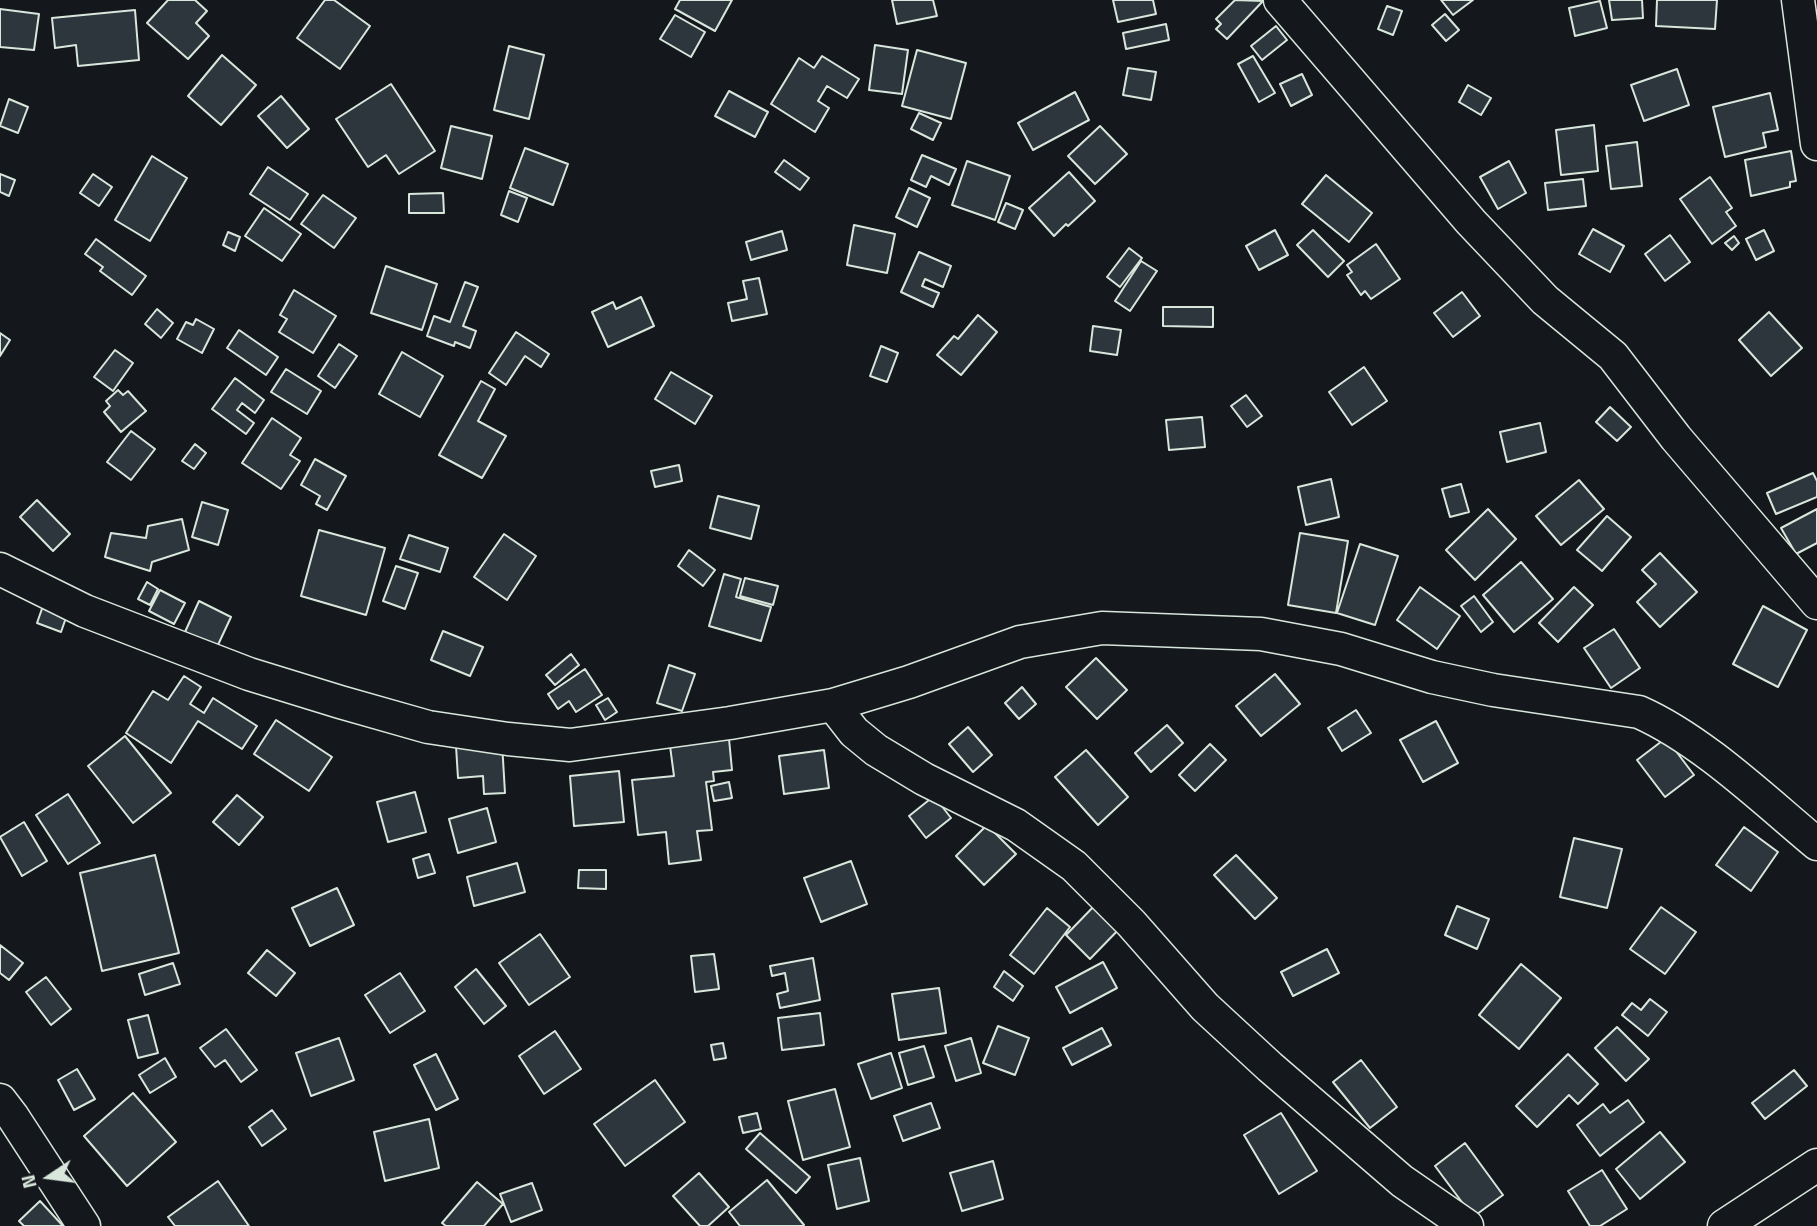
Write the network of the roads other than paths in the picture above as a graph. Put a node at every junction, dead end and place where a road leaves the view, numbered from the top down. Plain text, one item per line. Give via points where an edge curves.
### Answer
1 (1798, 0) edge
2 (1290, 6) edge
3 (1817, 144) edge
4 (0, 569) edge
5 (1817, 603) edge
6 (834, 705) junction
7 (1817, 844) edge
8 (0, 1100) edge
9 (1817, 1164) edge
10 (84, 1226) edge
11 (1467, 1226) edge
12 (1724, 1226) edge

1 - 3 street
2 - 5 street via 1461,212 1545,300 1613,356 1676,438
4 - 6 street via 85,611 249,674 428,727 570,745
6 - 7 street via 1020,642 1102,628 1261,634 1341,649 1493,690 1639,712 1720,764
6 - 11 street via 854,732 876,750 1016,825 1073,866 1205,1007 1270,1067 1402,1181
8 - 10 street
9 - 12 street

